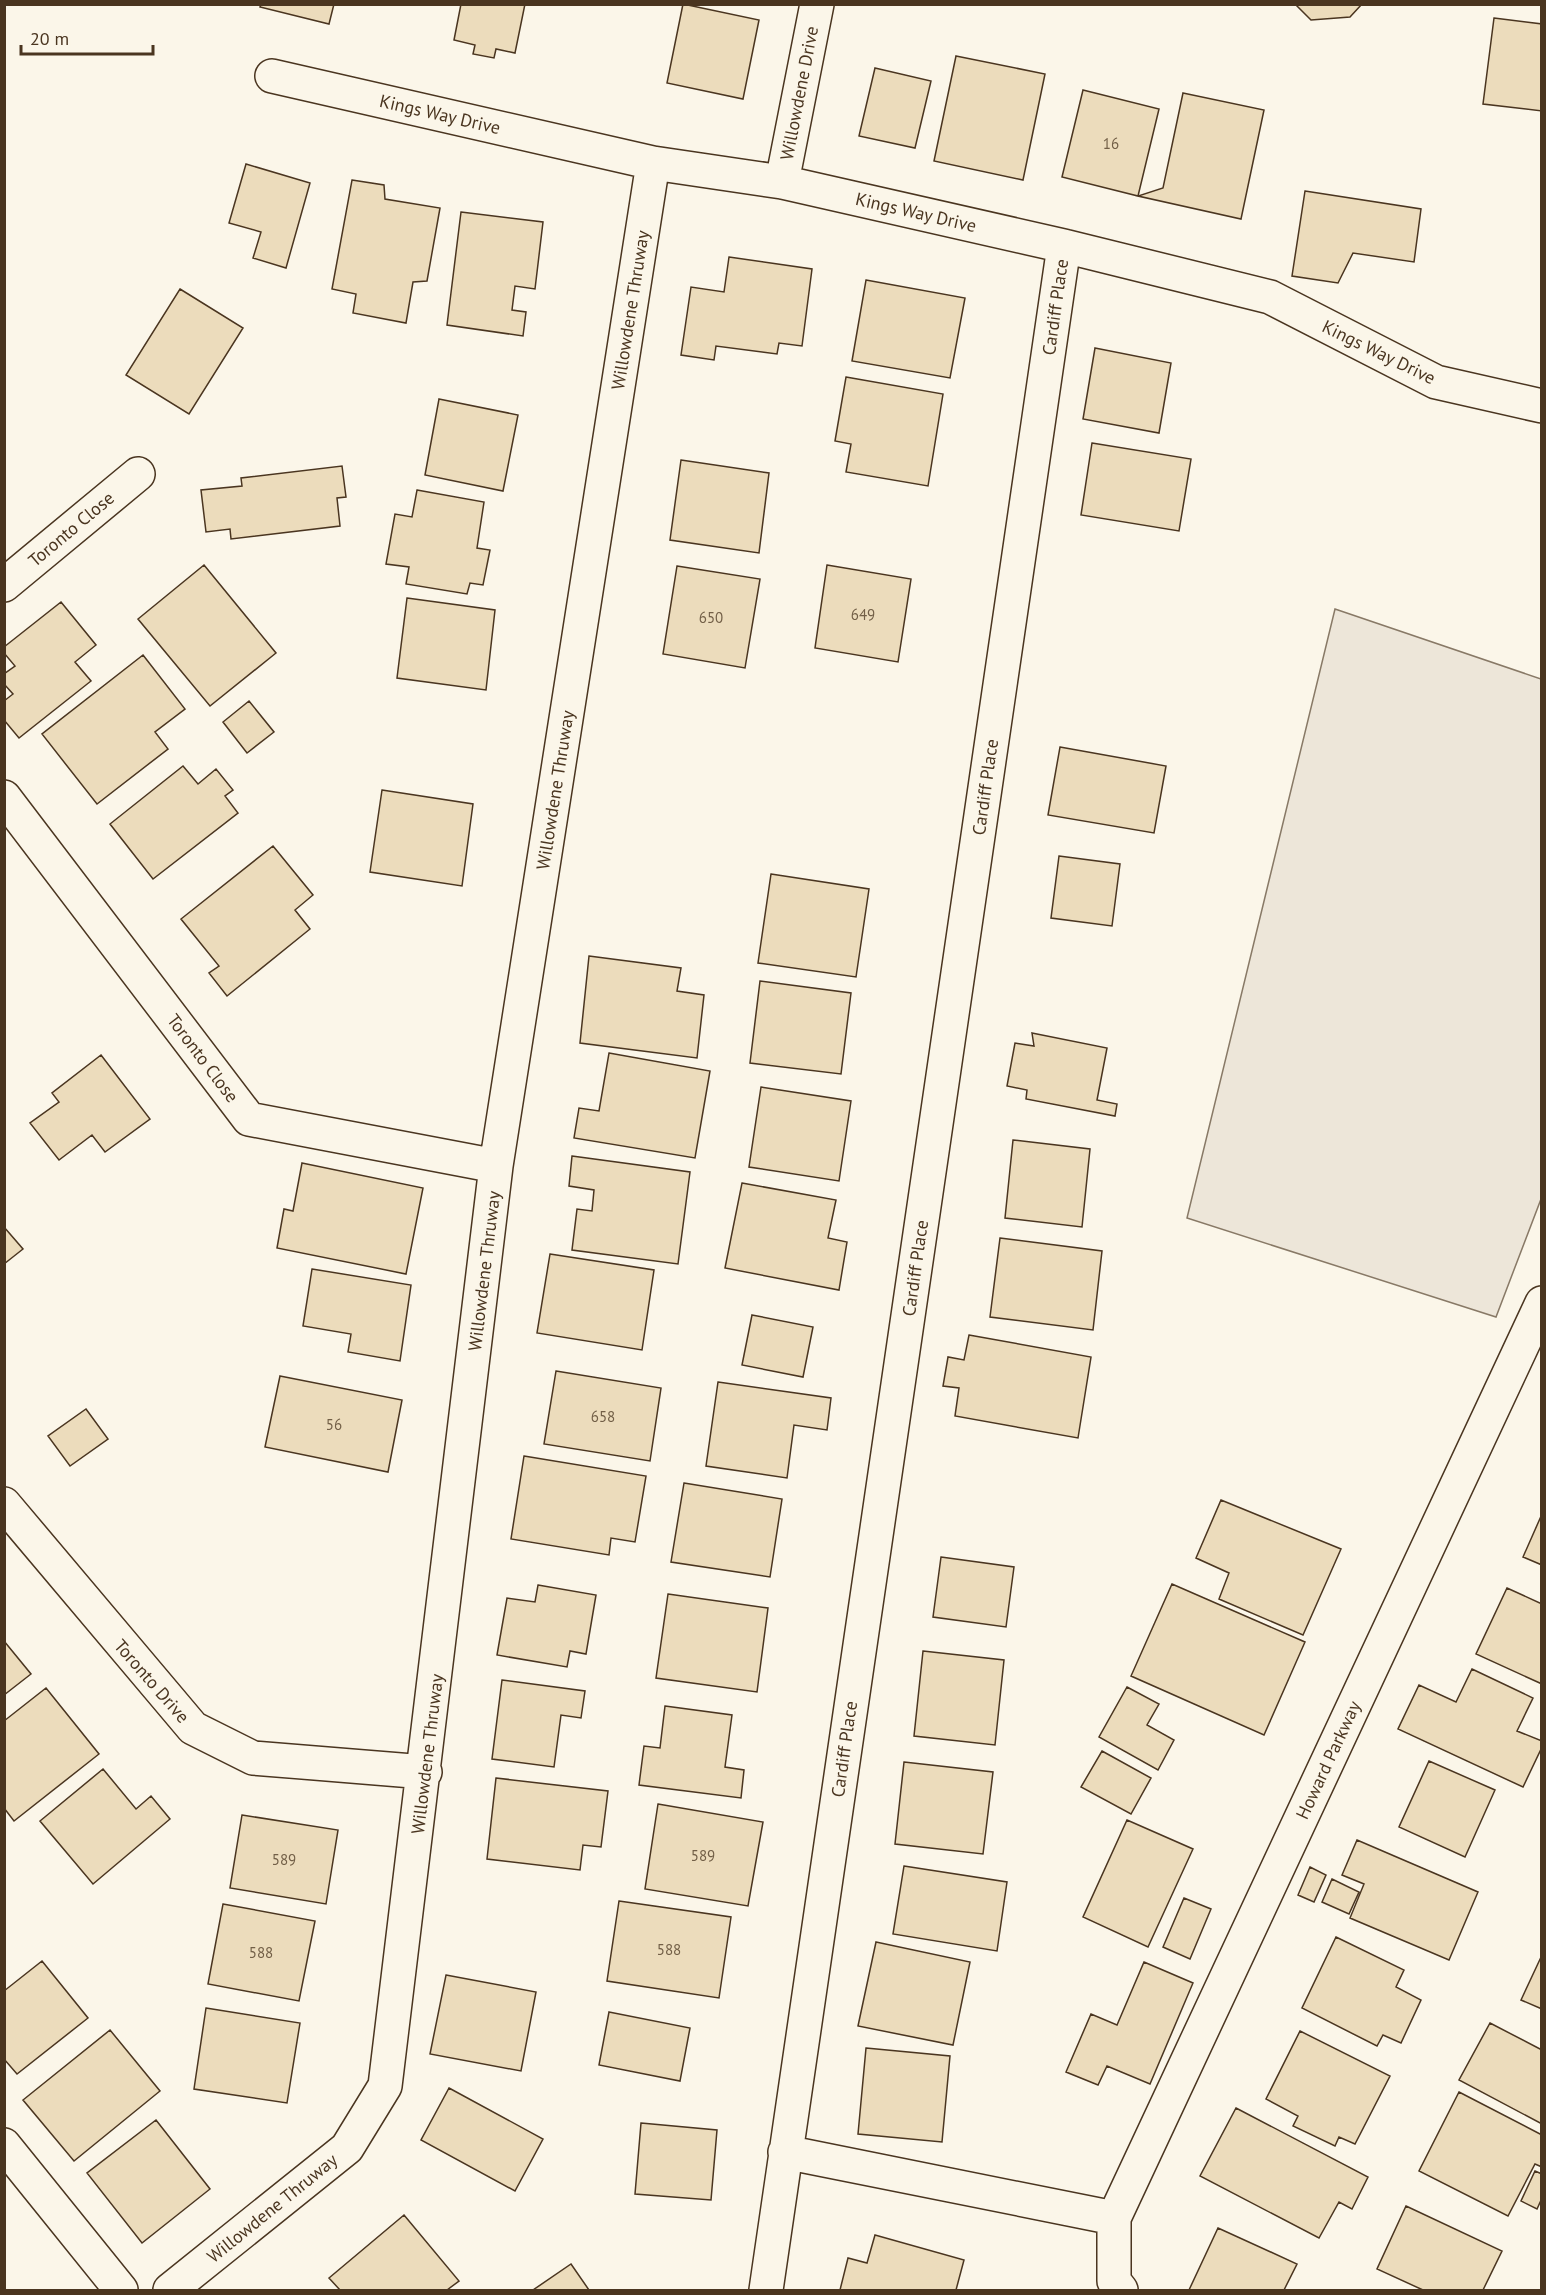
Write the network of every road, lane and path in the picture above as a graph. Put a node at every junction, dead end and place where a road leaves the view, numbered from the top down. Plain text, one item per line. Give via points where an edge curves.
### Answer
1 (817, 4) edge
2 (272, 76) dead end
3 (653, 163) junction
4 (782, 182) junction
5 (1064, 246) junction
6 (1542, 406) edge
7 (138, 474) dead end
8 (4, 585) edge
9 (4, 797) edge
10 (496, 1166) junction
11 (1542, 1303) edge
12 (4, 1504) edge
13 (425, 1772) junction
14 (4, 2145) edge
15 (785, 2152) junction
16 (1114, 2218) junction
17 (121, 2290) edge
18 (170, 2290) edge
19 (766, 2290) edge
20 (1121, 2290) edge

1 - 4 street, Willowdene Drive
2 - 3 street, Kings Way Drive
3 - 4 street, Kings Way Drive
3 - 10 street, Willowdene Thruway
4 - 5 street, Kings Way Drive
5 - 6 street, Kings Way Drive via 1270,297 1437,382
5 - 15 street, Cardiff Place
7 - 8 street, Toronto Close
9 - 10 street, Toronto Close via 249,1119
10 - 13 street, Willowdene Thruway
11 - 16 street, Howard Parkway
12 - 13 street, Toronto Drive via 193,1728 252,1758
13 - 18 street, Willowdene Thruway via 385,2086 347,2148
14 - 17 street
15 - 16 street
15 - 19 street, Cardiff Place
16 - 20 street via 1114,2281

